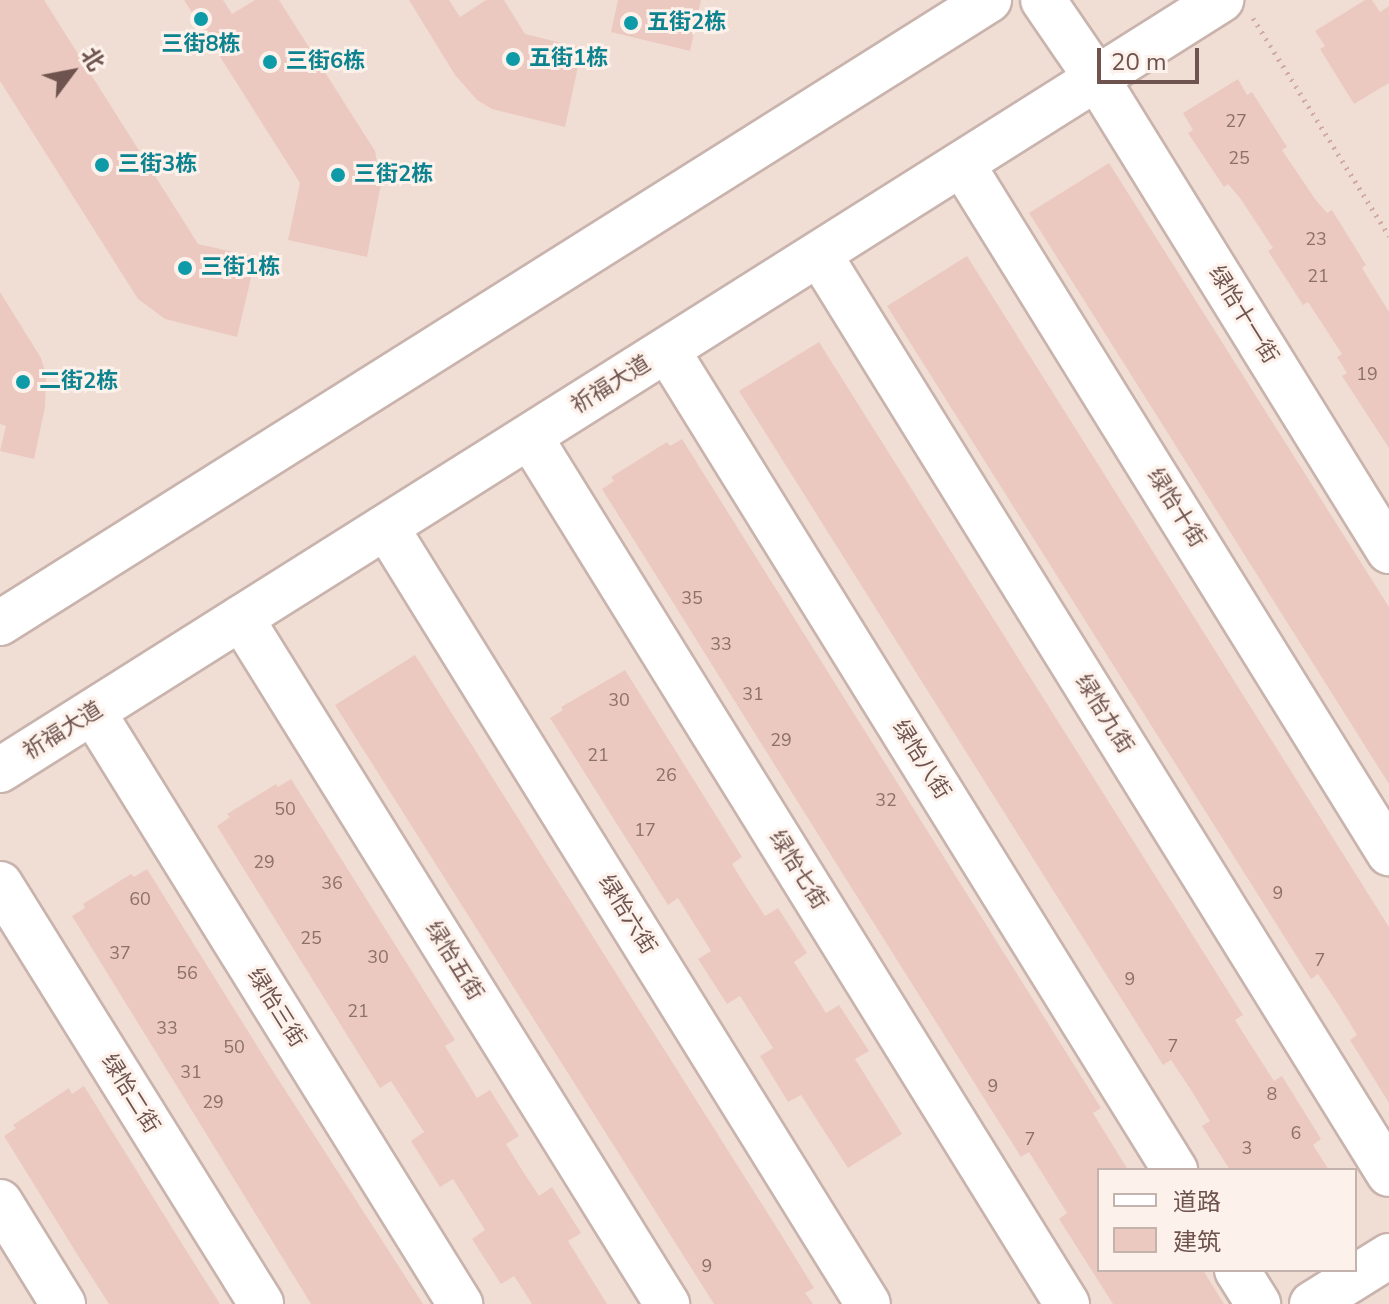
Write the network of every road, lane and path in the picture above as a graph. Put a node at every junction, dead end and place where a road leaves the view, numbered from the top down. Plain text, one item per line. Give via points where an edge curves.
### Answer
1 (989, 0) edge
2 (1043, 0) edge
3 (1236, 6) edge
4 (1097, 79) junction
5 (962, 164) junction
6 (1389, 236) edge
7 (819, 254) junction
8 (667, 350) junction
9 (530, 437) junction
10 (386, 527) junction
11 (1389, 551) edge
12 (241, 618) junction
13 (0, 623) edge
14 (93, 712) junction
15 (0, 770) edge
16 (1389, 853) edge
17 (0, 884) edge
18 (1174, 1168) edge
19 (1389, 1174) edge
20 (0, 1202) edge
21 (1389, 1256) edge
22 (1238, 1272) edge
23 (63, 1304) edge
24 (261, 1304) edge
25 (460, 1304) edge
26 (667, 1304) edge
27 (868, 1304) edge
28 (1067, 1304) edge
29 (1258, 1304) edge
30 (1312, 1304) edge

1 - 13 street
2 - 4 street, 绿怡十一街
3 - 4 street, 祈福大道
3 - 6 path
4 - 5 street, 祈福大道
4 - 11 street, 绿怡十一街
5 - 7 street, 祈福大道
5 - 16 street, 绿怡十街
7 - 8 street, 祈福大道
7 - 19 street, 绿怡九街
8 - 9 street, 祈福大道
8 - 18 street, 绿怡八街
9 - 10 street, 祈福大道
9 - 28 street, 绿怡七街
10 - 12 street, 祈福大道
10 - 27 street, 绿怡六街
12 - 14 street, 祈福大道
12 - 26 street, 绿怡五街
14 - 15 street, 祈福大道
14 - 25 street, 绿怡三街
17 - 24 street, 绿怡二街
20 - 23 street
21 - 30 street
22 - 29 street

